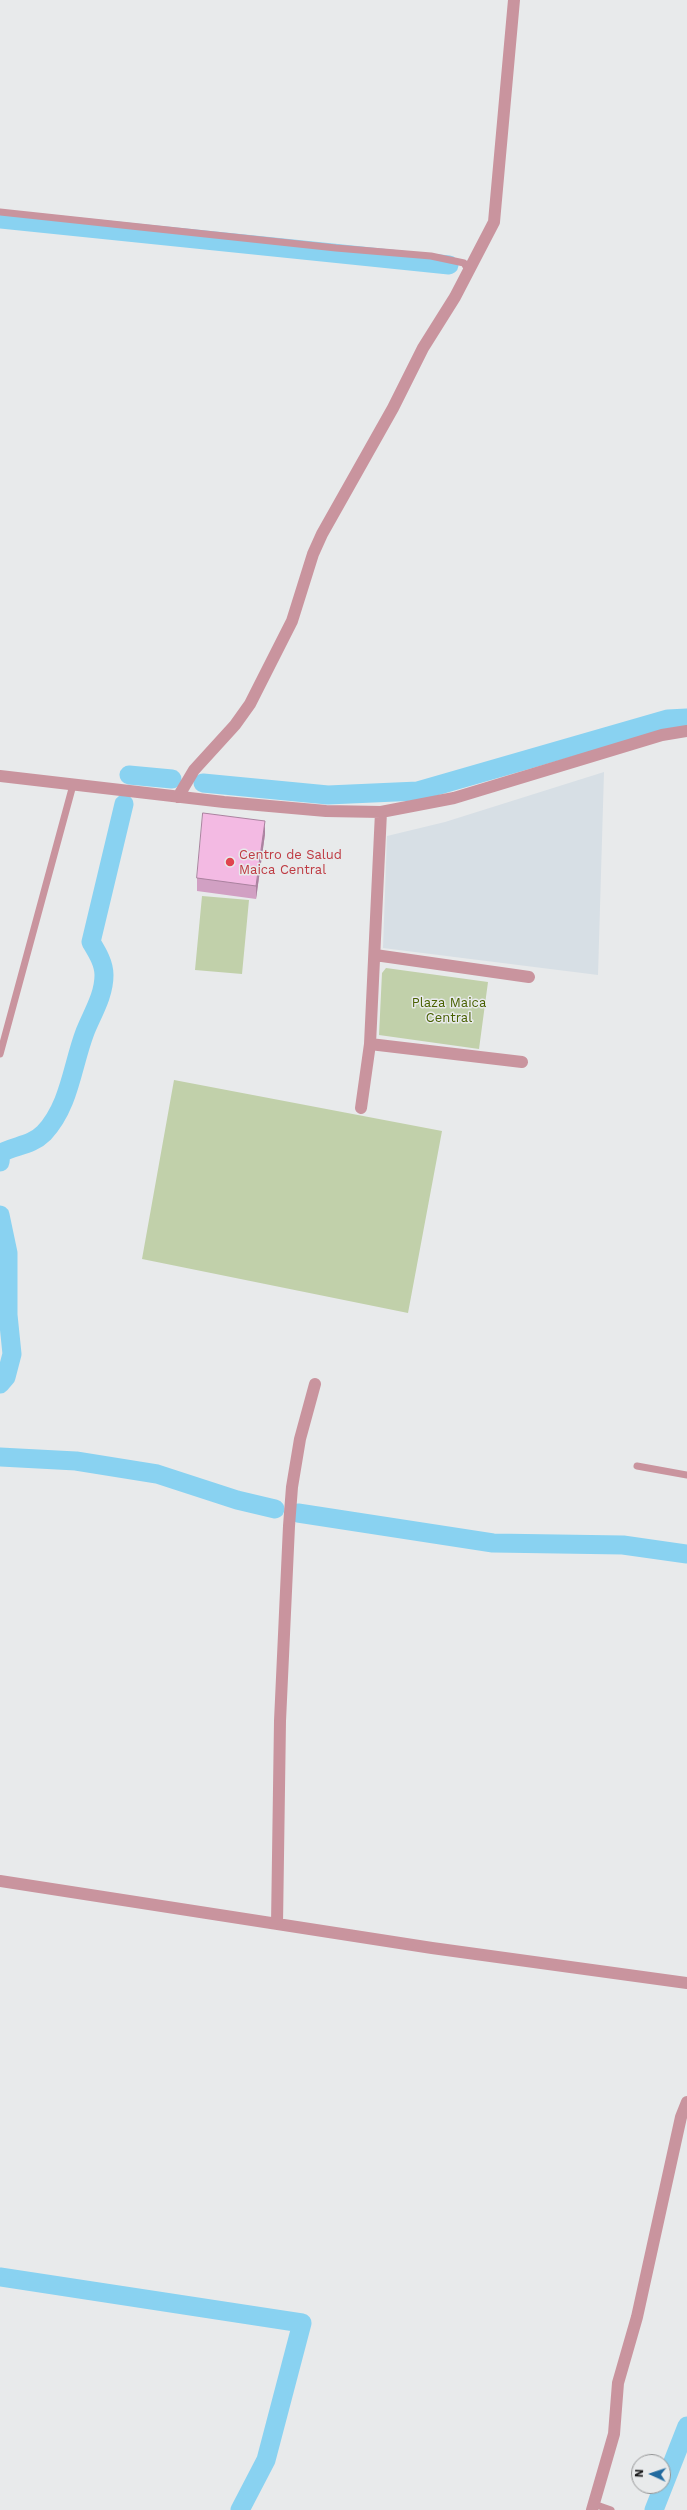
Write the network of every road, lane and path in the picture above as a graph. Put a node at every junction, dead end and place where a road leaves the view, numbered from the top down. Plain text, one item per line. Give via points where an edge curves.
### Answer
1 (514, 0) edge
2 (0, 212) edge
3 (468, 270) junction
4 (687, 731) edge
5 (0, 776) edge
6 (73, 785) junction
7 (178, 797) junction
8 (381, 812) junction
9 (375, 955) junction
10 (529, 977) dead end
11 (370, 1044) junction
12 (0, 1054) edge
13 (522, 1062) dead end
14 (361, 1108) dead end
15 (315, 1384) dead end
16 (637, 1466) dead end
17 (687, 1475) edge
18 (0, 1880) edge
19 (278, 1924) junction
20 (687, 1983) edge
21 (687, 2102) edge
22 (593, 2507) edge
23 (611, 2510) edge

1 - 3 street via 494,222
2 - 3 lane via 430,256 464,263
3 - 7 street via 322,534 292,621 250,704 235,725 194,770
4 - 8 street via 662,735 454,798
5 - 6 street
6 - 7 street
6 - 12 lane
7 - 8 street via 326,811
8 - 9 street
9 - 10 street
9 - 11 street
11 - 13 street
11 - 14 street
15 - 19 street via 300,1439 289,1526 280,1721
16 - 17 lane
18 - 19 street
19 - 20 street
21 - 22 street via 681,2117 637,2317 618,2383 614,2434
22 - 23 lane

